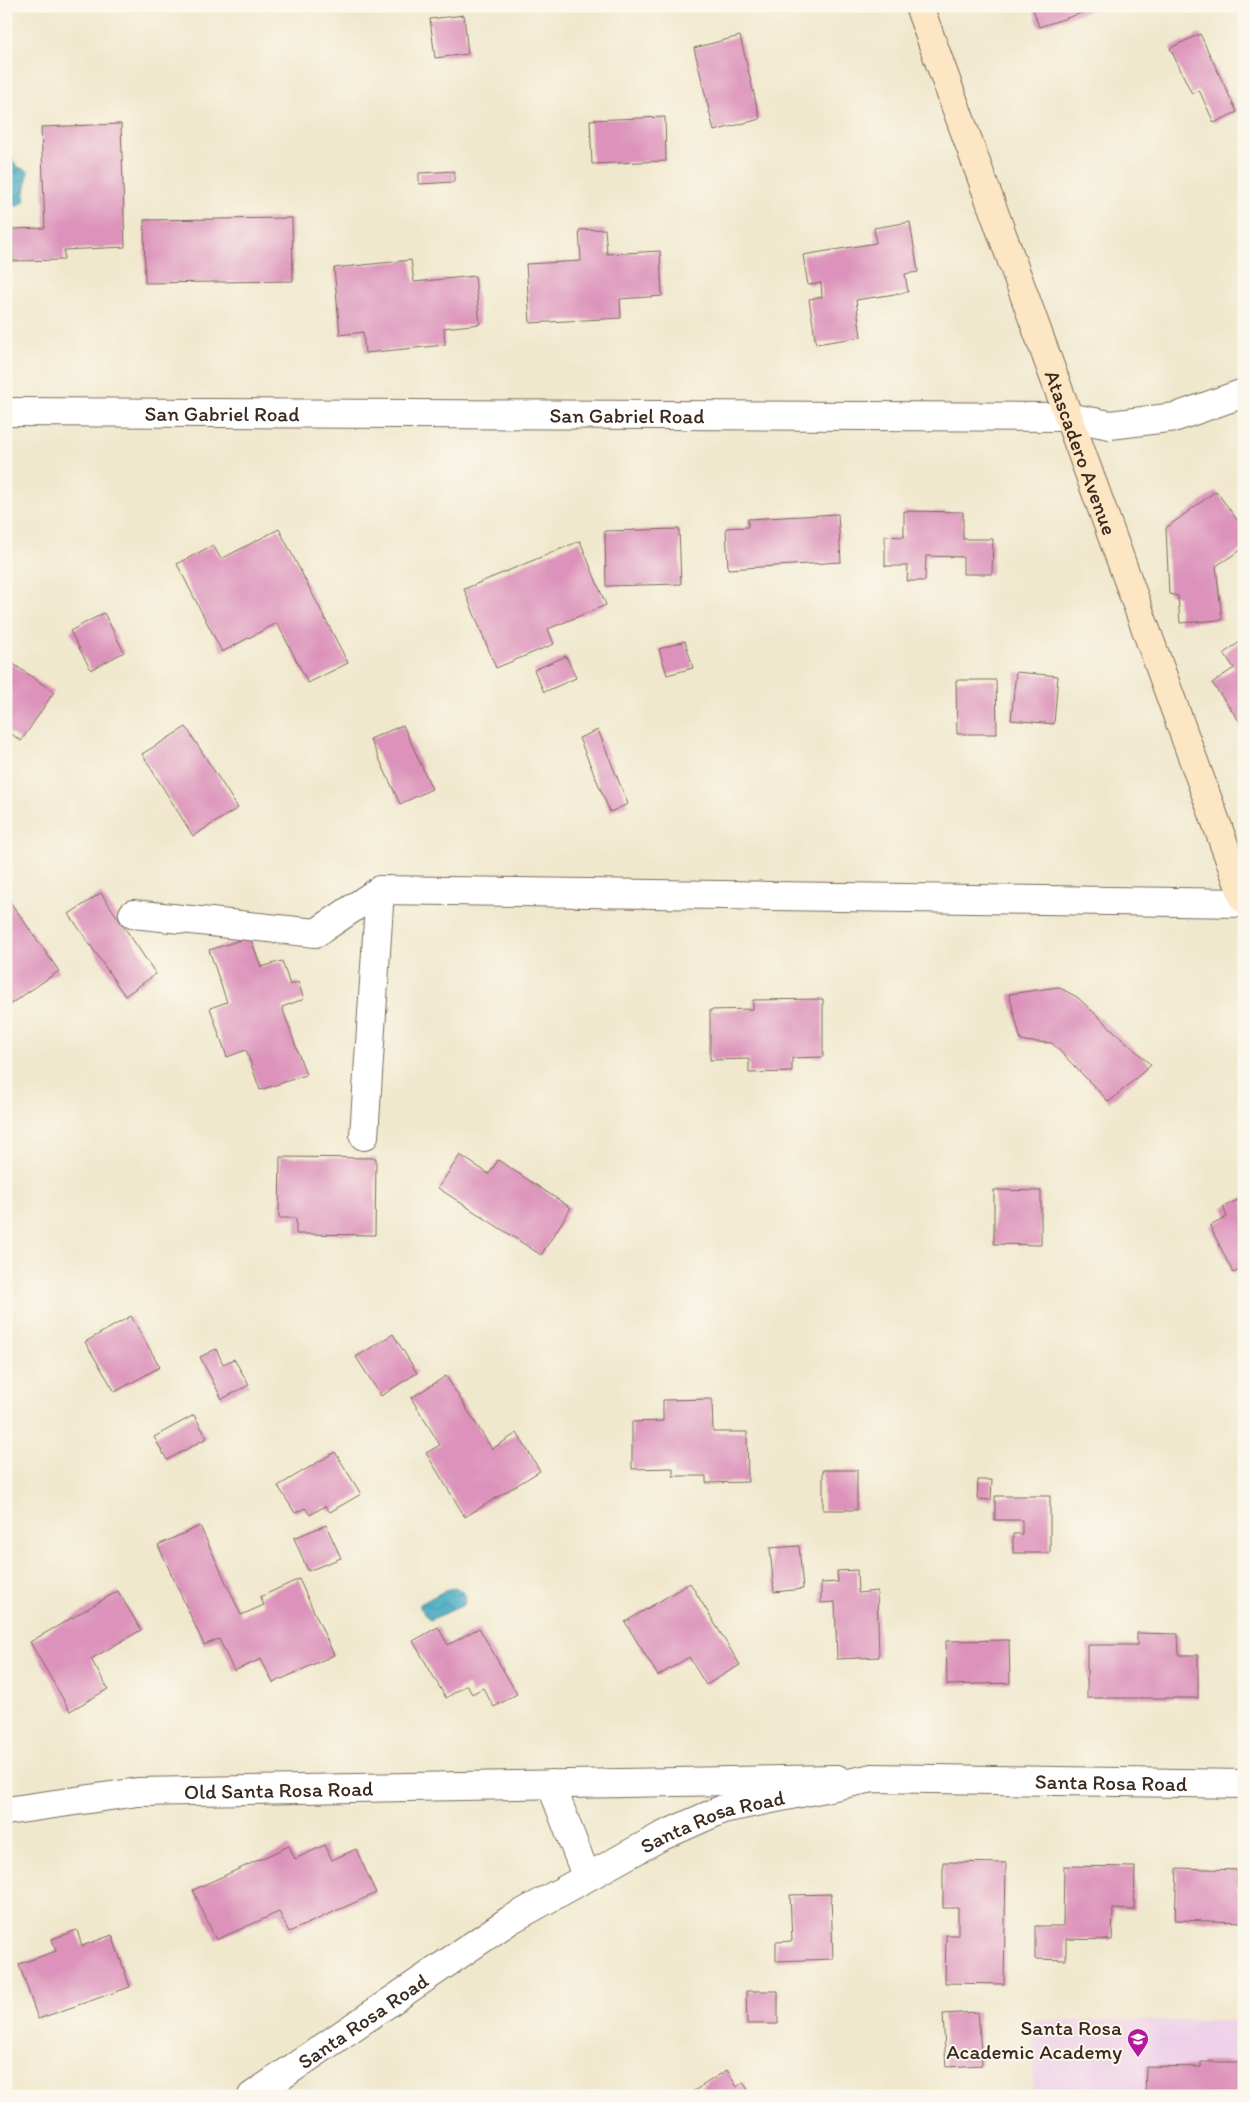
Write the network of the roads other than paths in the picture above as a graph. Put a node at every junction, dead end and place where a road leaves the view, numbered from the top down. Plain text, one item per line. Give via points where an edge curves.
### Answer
1 (919, 6) edge
2 (1244, 393) edge
3 (6, 412) edge
4 (1068, 417) junction
5 (380, 890) junction
6 (1244, 899) edge
7 (1244, 903) edge
8 (133, 914) dead end
9 (364, 1136) dead end
10 (873, 1778) junction
11 (552, 1784) junction
12 (1244, 1784) edge
13 (6, 1811) edge
14 (586, 1876) junction
15 (252, 2096) edge

1 - 4 main road, Atascadero Avenue
2 - 4 street, San Gabriel Road via 1176,417 1110,425
3 - 4 street, San Gabriel Road
4 - 6 main road, Atascadero Avenue
5 - 7 street
5 - 8 street via 316,933
5 - 9 street
10 - 11 street, Old Santa Rosa Road
10 - 12 street, Santa Rosa Road
10 - 14 street, Santa Rosa Road via 723,1809 660,1837
11 - 13 street, Old Santa Rosa Road via 138,1792
11 - 14 street
14 - 15 street, Santa Rosa Road via 510,1920

